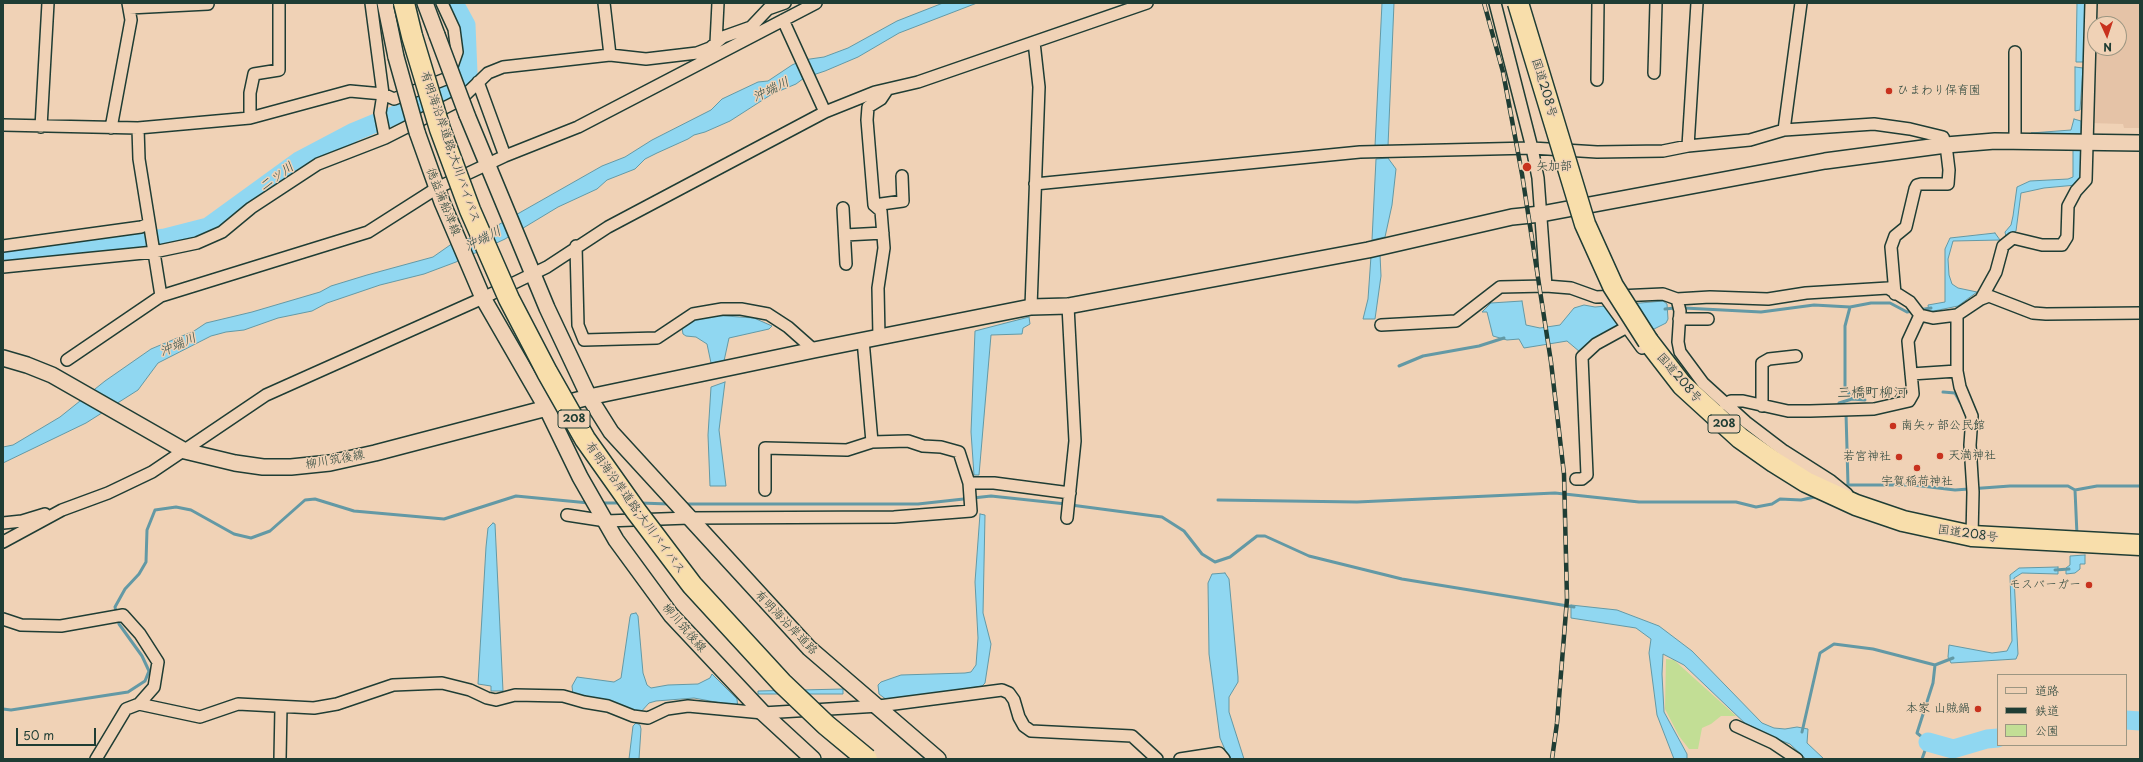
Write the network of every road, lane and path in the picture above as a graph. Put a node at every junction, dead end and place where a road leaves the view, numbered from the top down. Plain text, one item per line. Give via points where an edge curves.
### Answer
1 (48, 3) edge
2 (279, 3) edge
3 (371, 3) edge
4 (385, 3) edge
5 (398, 3) edge
6 (404, 3) edge
7 (425, 3) edge
8 (442, 3) edge
9 (604, 3) edge
10 (718, 3) edge
11 (785, 3) edge
12 (816, 3) edge
13 (1147, 3) edge
14 (1495, 3) edge
15 (1518, 3) edge
16 (1598, 3) edge
17 (1656, 3) edge
18 (1697, 3) edge
19 (1801, 3) edge
20 (2091, 3) edge
21 (208, 4) edge
22 (129, 6) edge
23 (785, 24) junction
24 (1034, 42) junction
25 (716, 43) junction
26 (2015, 52) dead end
27 (610, 55) junction
28 (1654, 73) dead end
29 (1597, 80) dead end
30 (478, 82) junction
31 (887, 90) junction
32 (383, 94) junction
33 (823, 108) junction
34 (250, 118) junction
35 (3, 124) edge
36 (41, 127) junction
37 (111, 128) junction
38 (138, 128) junction
39 (1784, 130) junction
40 (385, 138) junction
41 (2015, 141) junction
42 (2086, 142) junction
43 (2140, 143) edge
44 (1946, 145) junction
45 (1688, 146) junction
46 (1532, 148) junction
47 (505, 156) junction
48 (489, 169) junction
49 (902, 176) dead end
50 (1035, 184) junction
51 (439, 195) junction
52 (874, 205) junction
53 (843, 208) dead end
54 (1541, 214) junction
55 (148, 224) junction
56 (883, 233) junction
57 (845, 235) junction
58 (3, 246) edge
59 (576, 246) junction
60 (154, 252) junction
61 (846, 264) dead end
62 (3, 267) edge
63 (532, 271) junction
64 (1546, 286) junction
65 (481, 293) junction
66 (1895, 294) junction
67 (161, 296) junction
68 (1677, 298) junction
69 (1981, 299) junction
70 (1606, 300) junction
71 (1068, 306) junction
72 (1031, 307) junction
73 (2140, 313) edge
74 (1920, 315) junction
75 (1957, 315) junction
76 (1708, 319) dead end
77 (1381, 325) dead end
78 (1679, 325) junction
79 (1635, 334) junction
80 (879, 337) junction
81 (863, 340) junction
82 (814, 350) junction
83 (1796, 356) dead end
84 (3, 358) edge
85 (67, 360) dead end
86 (1957, 371) junction
87 (1911, 374) junction
88 (1683, 378) junction
89 (589, 397) junction
90 (1725, 404) junction
91 (1762, 406) junction
92 (547, 409) junction
93 (872, 442) junction
94 (184, 451) junction
95 (1576, 479) dead end
96 (1817, 486) junction
97 (969, 487) junction
98 (765, 490) dead end
99 (1069, 495) junction
100 (62, 510) junction
101 (567, 515) dead end
102 (1067, 515) dead end
103 (603, 517) junction
104 (688, 518) junction
105 (3, 523) edge
106 (1972, 536) junction
107 (3, 542) edge
108 (2140, 545) edge
109 (3, 619) edge
110 (139, 704) junction
111 (879, 706) junction
112 (281, 707) junction
113 (763, 713) junction
114 (1736, 726) dead end
115 (96, 759) edge
116 (280, 759) edge
117 (813, 759) edge
118 (859, 759) edge
119 (867, 759) edge
120 (938, 759) edge
121 (1157, 759) edge
122 (1180, 759) edge
123 (1224, 759) edge
124 (1797, 759) edge

1 - 36 street
2 - 34 street via 279,70 254,74 250,93
3 - 32 street
4 - 51 main road, 徳益蒲船津線, bridge via 396,57 417,132
5 - 118 highway, 有明海沿岸道路;大川バイパス / 208 via 434,130 464,213 541,375 581,443 630,514 687,588 738,646
6 - 119 highway, 有明海沿岸道路;大川バイパス / 208, bridge via 440,129 470,210 509,298 585,439 636,512 692,585 782,682 826,725
7 - 48 main road, bridge via 466,115
8 - 32 street via 454,29 457,52 448,78 394,99
9 - 27 street
10 - 25 street
11 - 25 street via 768,9 751,27 723,37
12 - 23 street
13 - 24 street
14 - 46 street
15 - 79 highway, 国道208号 / 208, bridge via 1585,224
16 - 29 street
17 - 28 street
18 - 45 street
19 - 39 street
20 - 42 street
21 - 22 street
22 - 37 street via 130,20
23 - 33 street
23 - 47 street via 578,127
24 - 31 street via 918,82
24 - 50 street via 1039,87
25 - 27 street via 697,53 646,59
26 - 41 street
27 - 30 street via 503,67 488,73
30 - 40 street via 460,100
30 - 47 street
31 - 33 street
31 - 52 street via 881,99 868,106
32 - 34 street via 350,91
32 - 40 street via 380,113
33 - 59 street
34 - 38 street
35 - 36 street
36 - 37 street
37 - 38 street
38 - 55 street via 139,158
39 - 44 street via 1874,124 1942,137
39 - 45 street via 1750,140
40 - 60 street via 318,164 251,208 222,232 197,243
41 - 42 main road, 柳川筑後線
41 - 44 main road, 柳川筑後線
42 - 43 main road, 柳川筑後線
42 - 69 street via 2086,180 2068,206 2067,238 2062,245 2042,245 2013,238 2003,246 1996,272
44 - 54 main road, 柳川筑後線 via 1825,161
44 - 66 street via 1948,184 1917,185 1906,227 1895,236 1891,247
45 - 46 street via 1663,151 1597,152
46 - 50 street via 1360,152
46 - 54 street
47 - 48 street
48 - 51 street
48 - 63 main road
49 - 52 street via 903,201
50 - 72 street
51 - 65 main road, 徳益蒲船津線
51 - 67 street via 368,232
52 - 56 street via 881,211
53 - 57 street
54 - 64 street
54 - 71 main road, 柳川筑後線 via 1512,217 1368,250
55 - 58 street
55 - 60 street
56 - 57 street
56 - 80 street via 884,248 878,288
57 - 61 street
59 - 63 street via 546,267
59 - 82 street via 578,324 584,340 657,338 693,314 722,309 768,314 788,327
60 - 62 street
60 - 67 street
63 - 65 street
63 - 89 main road
64 - 70 street via 1571,288
64 - 77 street via 1500,287 1456,321
65 - 92 main road, 徳益蒲船津線
65 - 94 street via 266,395
66 - 68 street via 1888,288 1866,288 1768,299
66 - 74 street via 1910,302
67 - 85 street
68 - 70 street via 1663,294
68 - 78 street
69 - 73 street via 1989,296 2033,313
69 - 75 street
70 - 79 street
71 - 72 main road, 柳川筑後線
71 - 99 street via 1075,441
72 - 80 main road, 柳川筑後線
74 - 75 street via 1933,318
74 - 87 street via 1908,341
75 - 86 street
76 - 78 street
78 - 88 street
79 - 88 street
79 - 95 street via 1596,344 1582,357 1587,474 1582,479
79 - 96 highway, 国道208号 / 208 via 1682,385 1730,428 1774,462
80 - 81 main road, 柳川筑後線
81 - 82 main road, 柳川筑後線
81 - 93 street
82 - 89 main road, 柳川筑後線
83 - 91 street via 1769,359 1762,363
84 - 94 main road, 柳川筑後線 via 52,375
86 - 87 street
86 - 106 street via 1960,387 1972,416
87 - 91 street via 1913,394 1909,401 1874,409 1788,411
88 - 90 street
88 - 96 street via 1721,431 1752,457
89 - 92 main road, 柳川筑後線
89 - 104 main road, 有明海沿岸道路 via 611,432
90 - 91 street via 1743,401
90 - 96 street via 1784,451
92 - 94 main road, 柳川筑後線 via 330,463 263,467
92 - 103 main road, 柳川筑後線 via 580,477
93 - 97 street via 908,441 959,452
93 - 98 street via 847,450 765,448
94 - 100 street via 152,472 108,493
96 - 106 highway, 国道208号 / 208 via 1856,505 1903,521
97 - 99 street via 994,484
97 - 104 street via 971,511 894,517
99 - 102 street
100 - 105 street
100 - 107 street
101 - 103 street
103 - 104 street
103 - 113 main road, 柳川筑後線 via 616,540 671,615
104 - 111 main road, 有明海沿岸道路 via 809,648
106 - 108 highway, 国道208号 / 208
109 - 110 street via 21,625 61,626 123,615 140,634 158,662 154,686
110 - 112 street via 200,717 238,704
110 - 115 street via 126,709
111 - 113 street
111 - 120 main road, 有明海沿岸道路
111 - 121 street via 1002,690 1009,693 1014,700 1019,717 1024,726 1031,731 1132,736
112 - 113 street via 322,707 393,685 442,683 496,700 515,695 563,696 648,718 667,710 688,706
112 - 116 street
113 - 117 main road, 柳川筑後線
114 - 124 street via 1773,743
122 - 123 street via 1219,753

